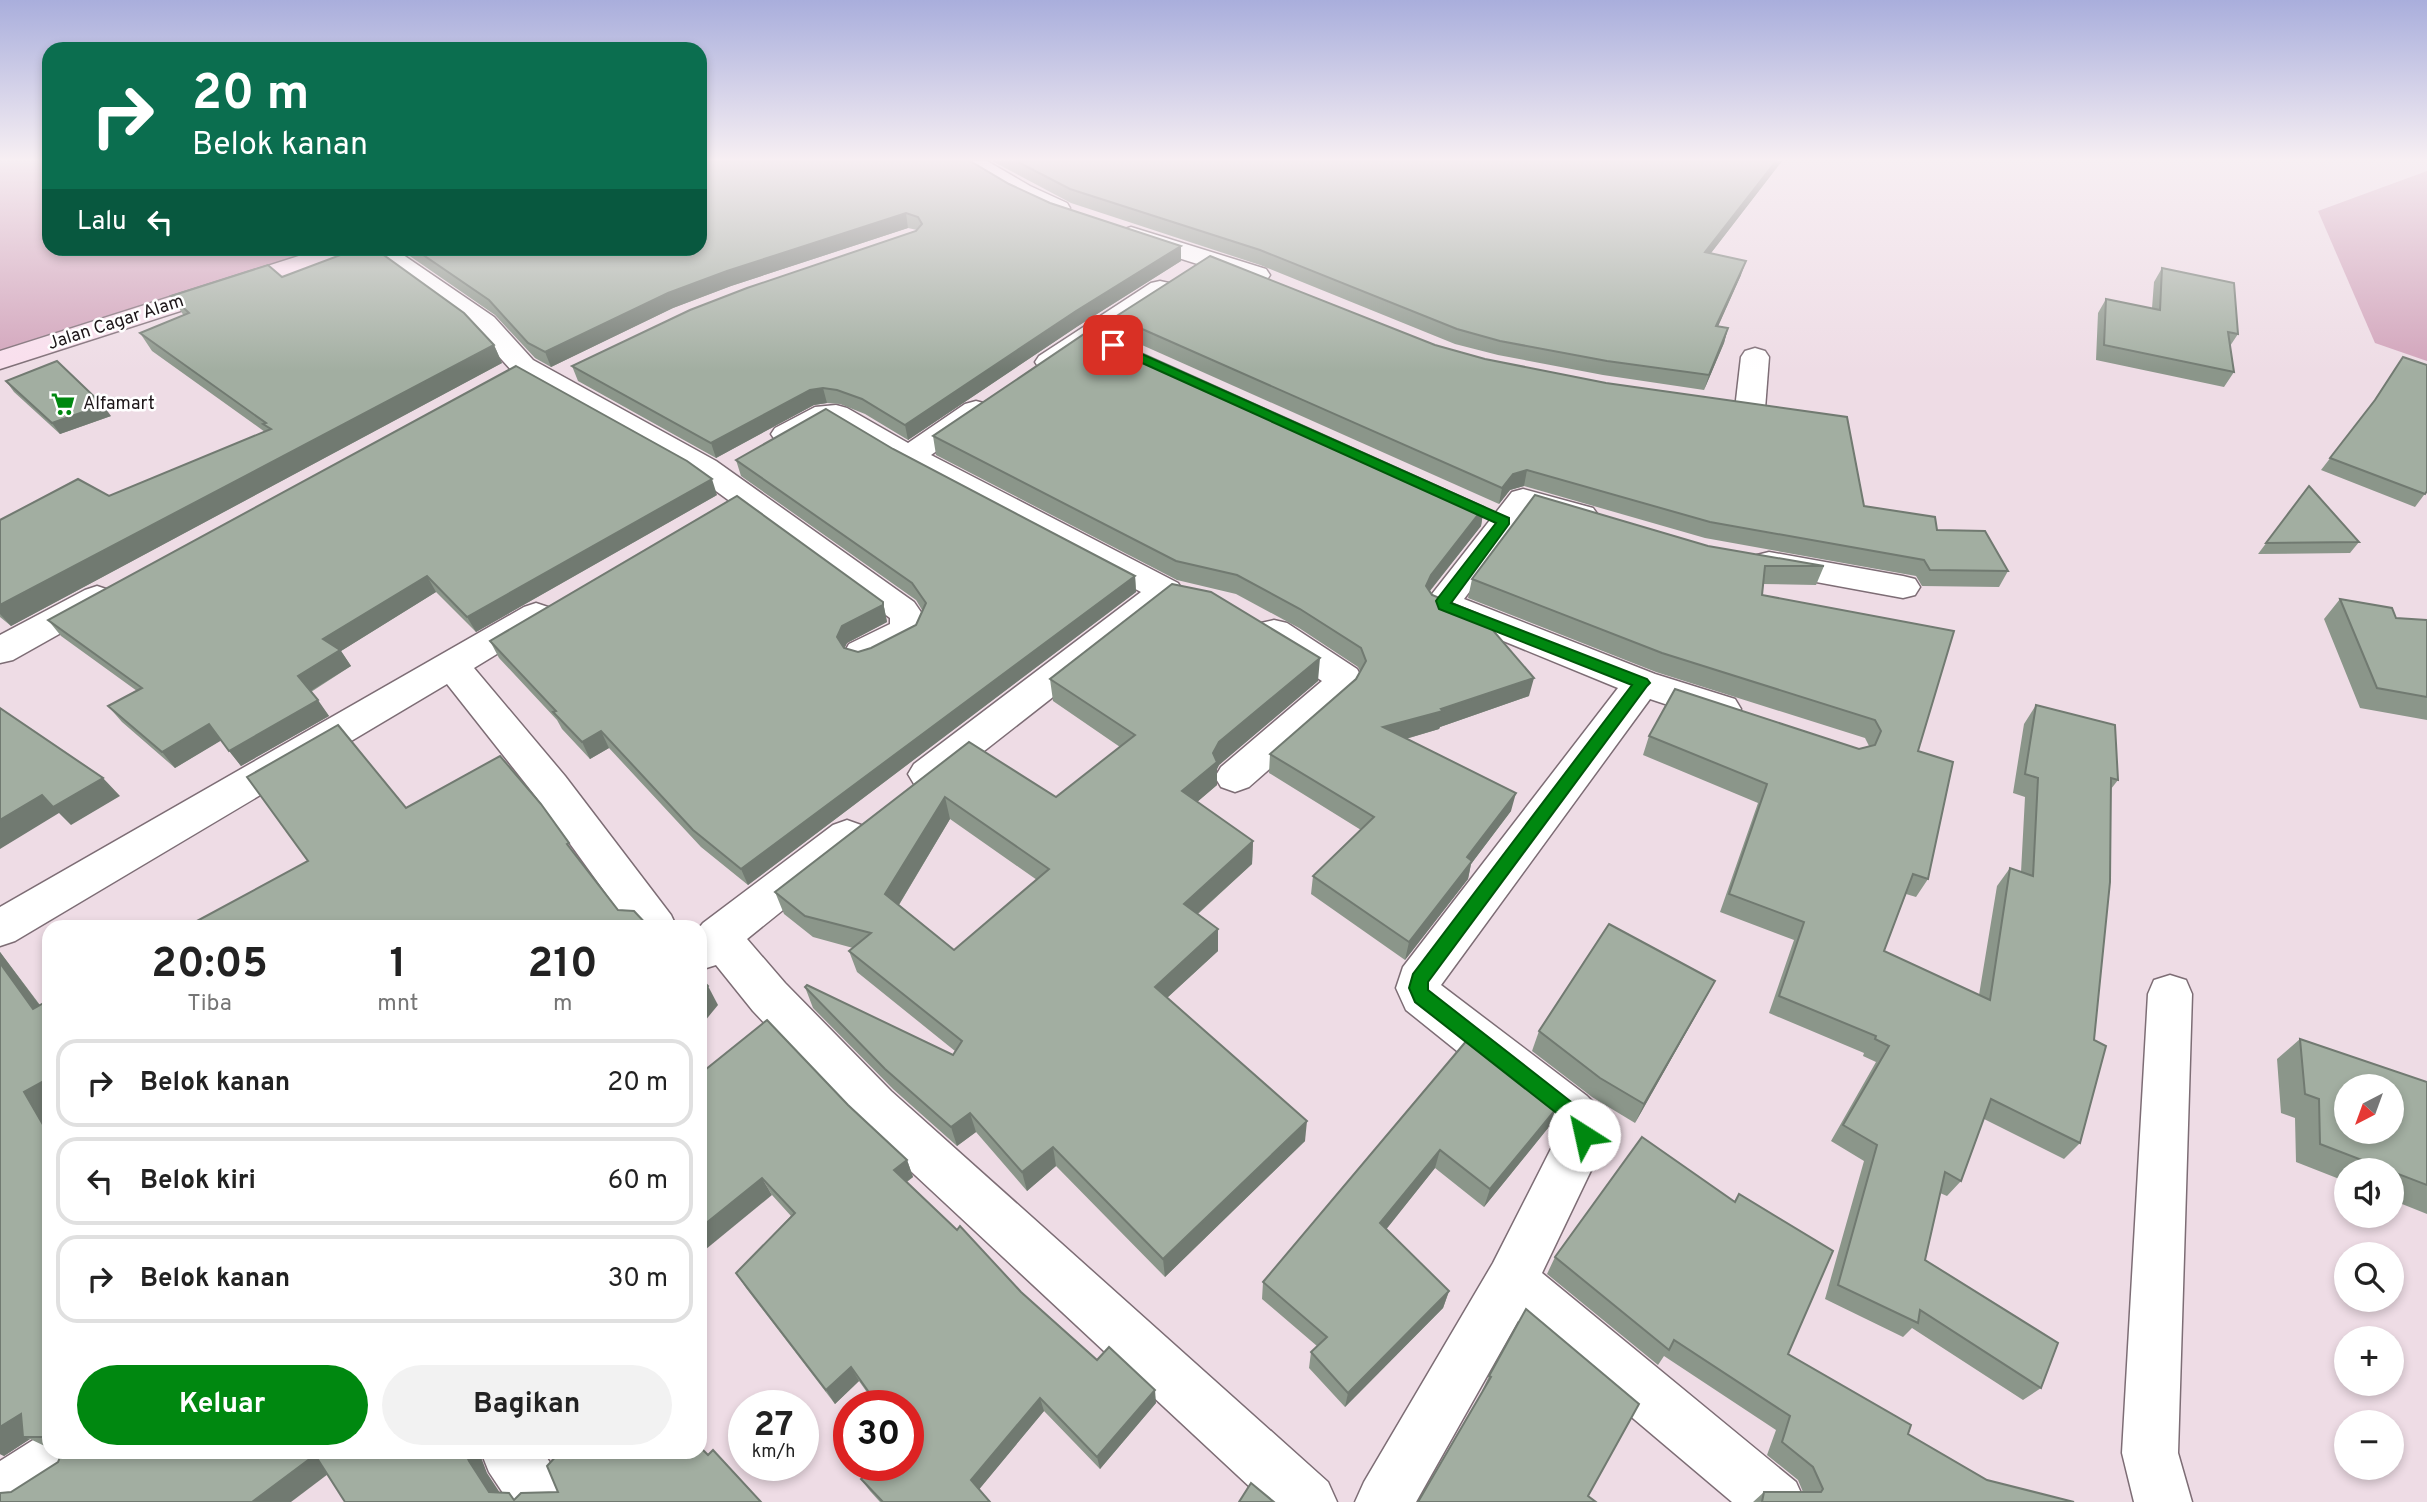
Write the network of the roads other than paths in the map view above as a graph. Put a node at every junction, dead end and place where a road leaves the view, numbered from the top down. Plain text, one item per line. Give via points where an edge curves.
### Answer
1 (1120, 231) edge
2 (327, 256) edge
3 (387, 256) edge
4 (1208, 259) junction
5 (1287, 287) edge
6 (1089, 334) junction
7 (1126, 351) edge
8 (1755, 358) dead end
9 (0, 360) edge
10 (1750, 409) edge
11 (909, 456) junction
12 (740, 470) junction
13 (709, 516) edge
14 (1606, 522) edge
15 (1742, 558) edge
16 (122, 584) edge
17 (1903, 587) dead end
18 (1166, 591) junction
19 (568, 597) edge
20 (1201, 598) edge
21 (1247, 616) edge
22 (0, 651) edge
23 (862, 653) edge
24 (451, 664) junction
25 (1642, 683) junction
26 (1759, 721) edge
27 (1235, 777) dead end
28 (905, 792) edge
29 (872, 818) edge
30 (650, 920) edge
31 (0, 928) edge
32 (709, 944) edge
33 (2170, 994) dead end
34 (1511, 1281) junction
35 (53, 1459) edge
36 (514, 1459) edge
37 (0, 1494) edge
38 (543, 1502) edge
39 (1308, 1502) edge
40 (1384, 1502) edge
41 (1776, 1502) edge
42 (2163, 1502) edge

1 - 4 street
2 - 9 street, Jalan Cagar Alam
3 - 12 street via 484,323 537,374
4 - 5 street
4 - 6 street
6 - 7 street
6 - 11 street
8 - 10 street
11 - 12 street via 836,414 826,413
11 - 18 street
12 - 13 street
12 - 23 street via 902,610 909,621 904,632
14 - 25 street via 1523,499 1492,515 1444,606
15 - 17 street
16 - 22 street
18 - 20 street
18 - 28 street
19 - 24 street
21 - 27 street via 1344,678 1292,730
24 - 30 street
24 - 31 street
25 - 26 street
25 - 34 street via 1419,980 1422,996 1581,1122 1584,1135
29 - 32 street
32 - 39 street via 769,997 874,1106
33 - 42 street via 2151,1453
34 - 40 street
34 - 41 street
35 - 37 street
36 - 38 street

